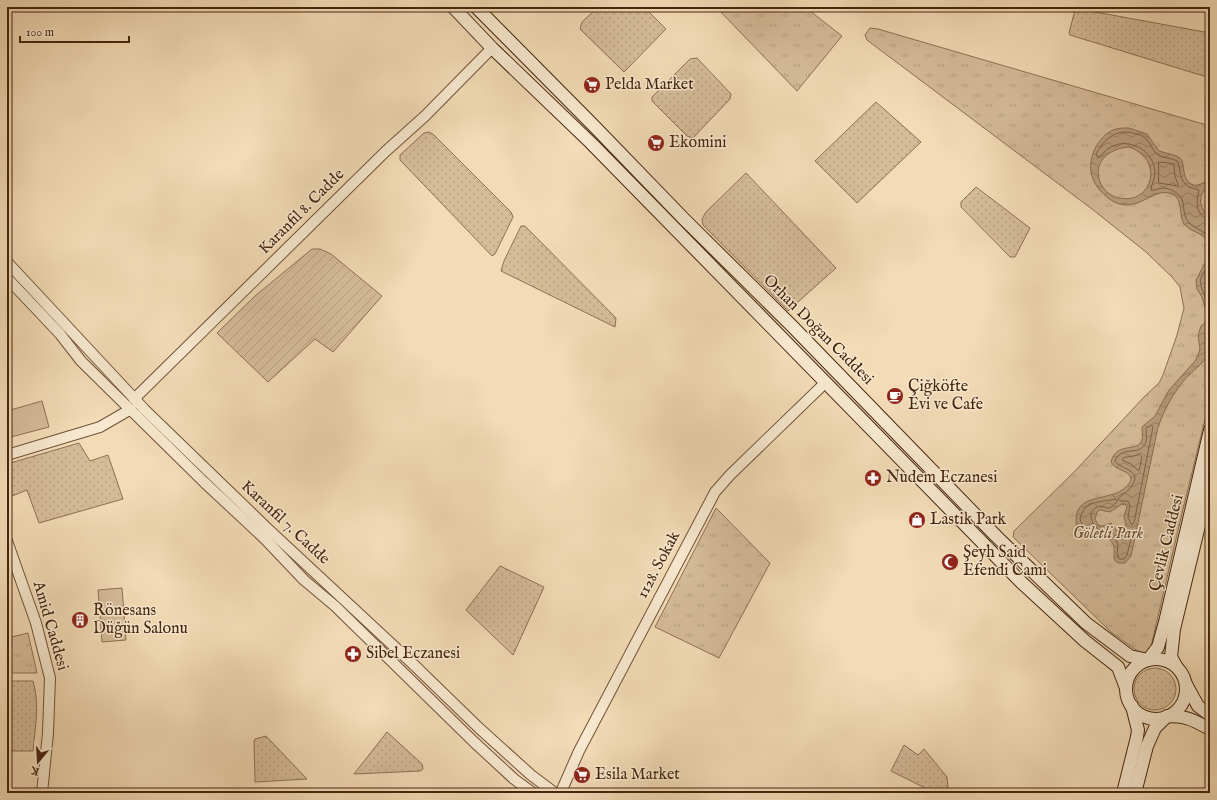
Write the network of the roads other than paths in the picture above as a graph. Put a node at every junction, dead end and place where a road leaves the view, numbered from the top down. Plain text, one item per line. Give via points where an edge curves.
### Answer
1 (453, 7) edge
2 (476, 7) edge
3 (492, 48) junction
4 (7, 262) edge
5 (7, 278) edge
6 (826, 382) junction
7 (134, 399) junction
8 (130, 409) junction
9 (1210, 430) edge
10 (7, 455) edge
11 (1210, 480) edge
12 (7, 541) edge
13 (1148, 660) junction
14 (1176, 666) junction
15 (1186, 684) junction
16 (1126, 688) junction
17 (1132, 706) junction
18 (1210, 715) edge
19 (1167, 716) junction
20 (1210, 729) edge
21 (524, 790) edge
22 (42, 793) edge
23 (533, 793) edge
24 (558, 793) edge
25 (1123, 793) edge
26 (1135, 793) edge

1 - 3 main road
2 - 13 main road, Orhan Doğan Caddesi via 996,536 1086,623 1130,656
3 - 6 main road via 591,143
3 - 7 street, Karanfil 8. Cadde
4 - 7 street, Karanfil 7. Cadde
5 - 8 street, Karanfil 7. Cadde via 60,334 81,361
6 - 16 main road via 1022,582 1085,641 1118,667
6 - 24 street, 1128. Sokak via 715,492
7 - 24 street, Karanfil 7. Cadde via 479,728 531,775
8 - 10 street via 100,427
8 - 21 street, Karanfil 7. Cadde
9 - 13 main road, Çevlik Caddesi via 1163,628 1158,646
11 - 14 main road, Çevlik Caddesi via 1174,629 1172,656
12 - 22 street, Amid Caddesi via 36,623 50,678
13 - 14 main road via 1167,661
13 - 16 main road via 1132,670
14 - 15 main road
15 - 18 main road via 1198,706
15 - 19 main road via 1186,694 1182,703 1176,711
16 - 17 main road via 1127,698
17 - 19 main road via 1138,713 1147,717
17 - 25 main road via 1138,730
19 - 20 main road via 1186,717
19 - 26 main road via 1155,728 1147,746
21 - 23 street, Karanfil 7. Cadde

